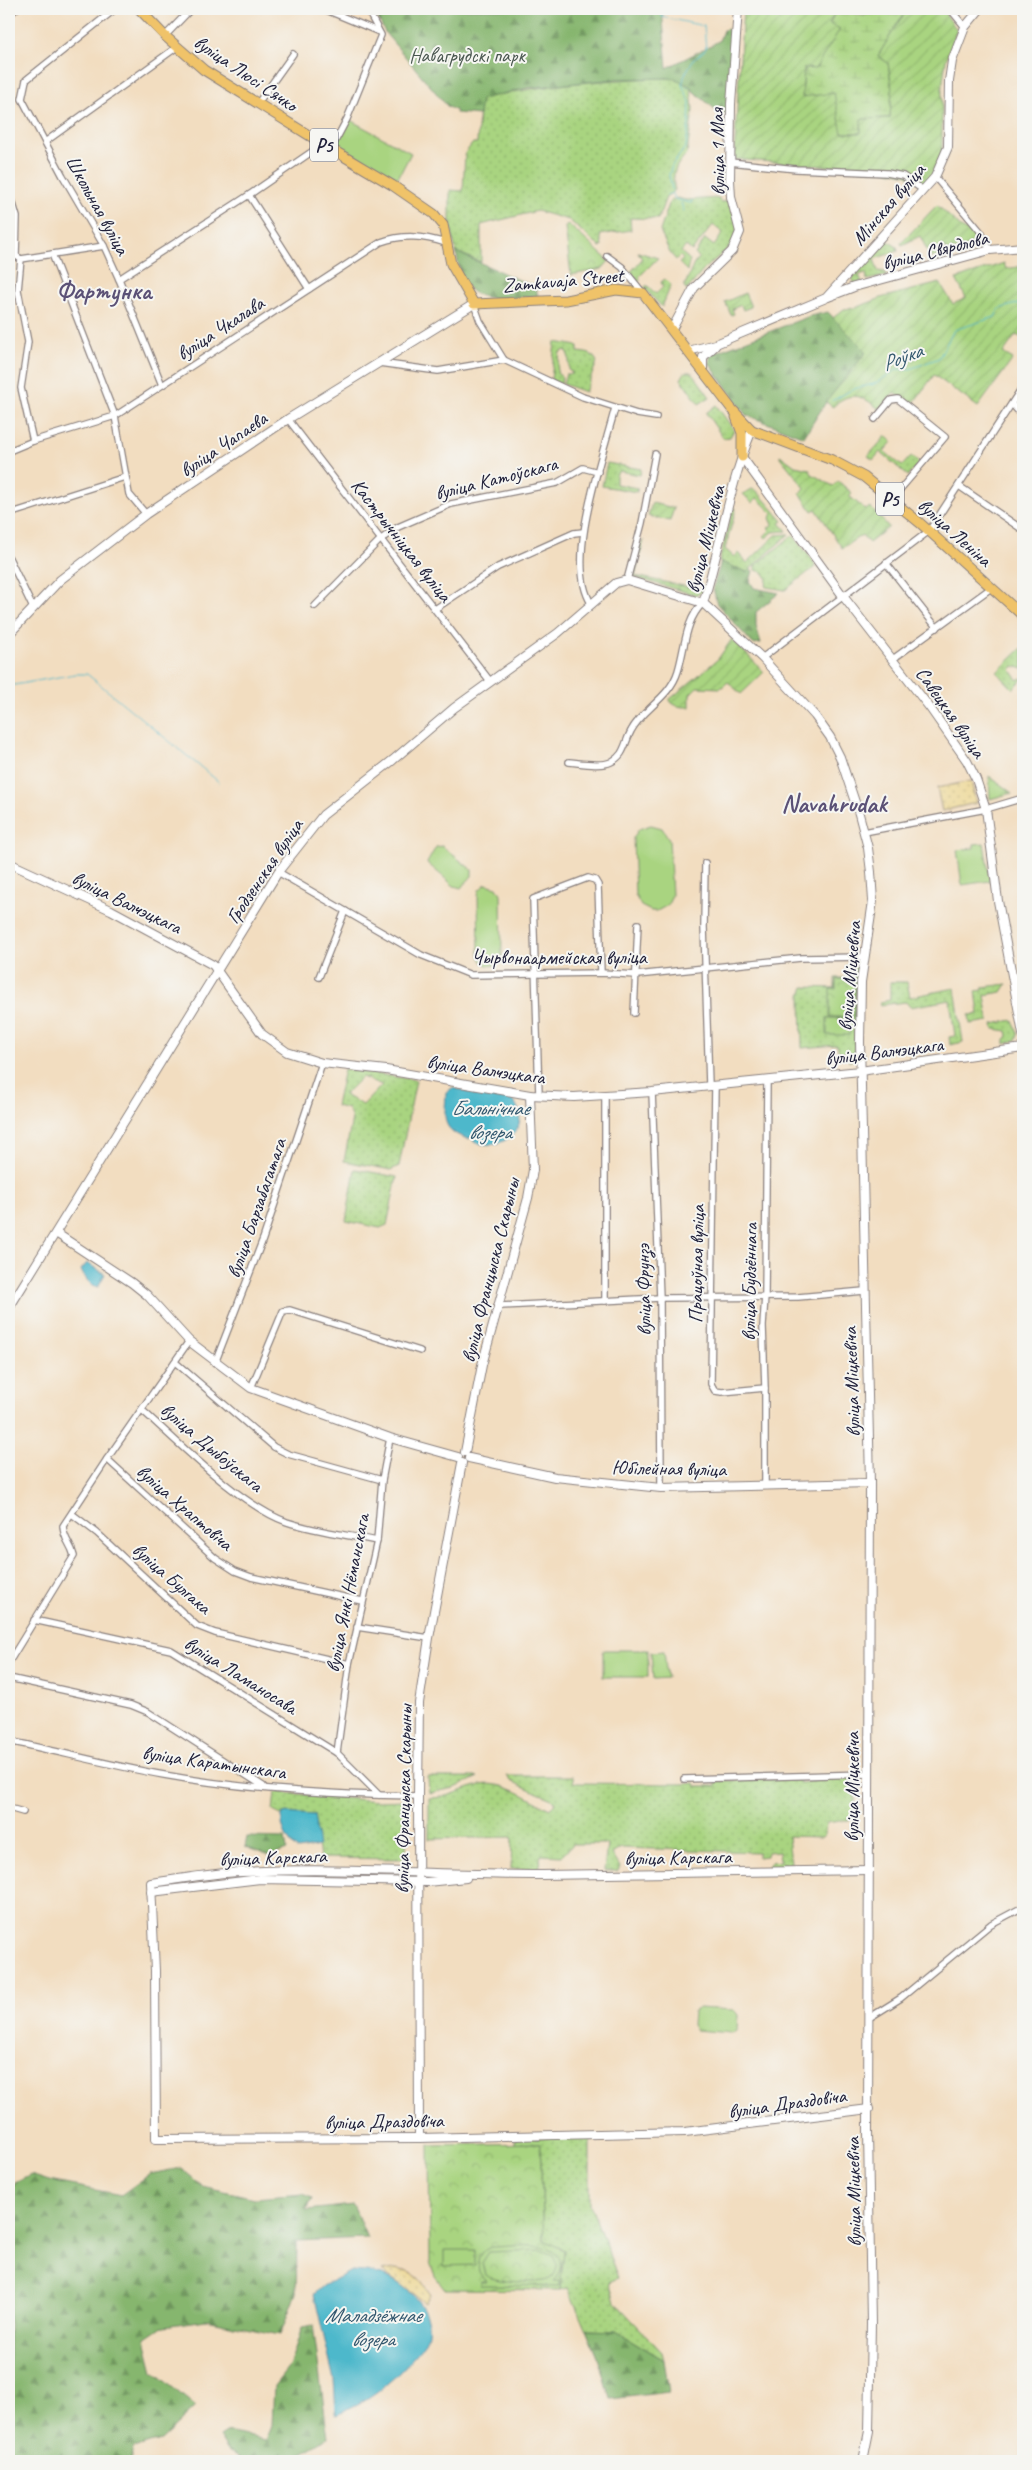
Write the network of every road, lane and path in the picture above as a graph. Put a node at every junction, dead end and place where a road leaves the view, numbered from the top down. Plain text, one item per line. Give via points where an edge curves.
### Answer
1 (16, 9) edge
2 (115, 9) edge
3 (139, 9) edge
4 (191, 9) edge
5 (324, 9) edge
6 (367, 9) edge
7 (738, 9) edge
8 (950, 9) edge
9 (980, 9) edge
10 (9, 14) edge
11 (965, 27) junction
12 (377, 31) junction
13 (165, 36) junction
14 (177, 47) junction
15 (293, 54) dead end
16 (258, 103) junction
17 (45, 142) junction
18 (327, 147) junction
19 (730, 162) junction
20 (935, 177) junction
21 (9, 190) edge
22 (923, 190) junction
23 (249, 195) junction
24 (446, 243) junction
25 (104, 246) junction
26 (1023, 247) edge
27 (990, 250) junction
28 (52, 254) junction
29 (607, 256) dead end
30 (9, 257) edge
31 (19, 258) junction
32 (846, 277) junction
33 (119, 279) junction
34 (854, 287) junction
35 (309, 289) junction
36 (643, 293) junction
37 (826, 298) junction
38 (474, 304) junction
39 (672, 330) junction
40 (716, 344) junction
41 (688, 351) junction
42 (504, 360) junction
43 (379, 363) junction
44 (703, 370) junction
45 (162, 385) junction
46 (1023, 386) edge
47 (1012, 404) junction
48 (615, 408) junction
49 (731, 408) junction
50 (115, 416) junction
51 (656, 417) dead end
52 (1023, 417) edge
53 (288, 419) junction
54 (875, 420) dead end
55 (752, 430) junction
56 (33, 441) junction
57 (9, 452) edge
58 (655, 454) dead end
59 (742, 457) junction
60 (598, 472) junction
61 (125, 477) junction
62 (959, 486) junction
63 (891, 500) junction
64 (9, 514) edge
65 (146, 514) junction
66 (1023, 530) edge
67 (929, 531) junction
68 (583, 532) junction
69 (380, 540) junction
70 (9, 558) edge
71 (886, 564) junction
72 (627, 580) junction
73 (991, 588) junction
74 (843, 596) junction
75 (591, 603) junction
76 (703, 603) junction
77 (314, 606) dead end
78 (33, 608) junction
79 (435, 609) junction
80 (1023, 616) edge
81 (937, 628) junction
82 (9, 634) edge
83 (762, 658) junction
84 (894, 659) junction
85 (490, 681) junction
86 (569, 762) dead end
87 (1023, 798) edge
88 (986, 809) junction
89 (864, 832) junction
90 (9, 863) edge
91 (705, 863) dead end
92 (278, 872) junction
93 (344, 912) junction
94 (638, 924) dead end
95 (865, 957) junction
96 (706, 967) junction
97 (218, 970) junction
98 (601, 973) junction
99 (537, 974) junction
100 (637, 975) junction
101 (319, 977) dead end
102 (634, 1013) dead end
103 (1023, 1034) edge
104 (1023, 1048) edge
105 (322, 1063) junction
106 (860, 1071) junction
107 (767, 1081) junction
108 (712, 1085) junction
109 (652, 1092) junction
110 (539, 1094) junction
111 (530, 1095) junction
112 (605, 1096) junction
113 (56, 1233) junction
114 (864, 1291) junction
115 (711, 1296) junction
116 (765, 1296) junction
117 (660, 1298) junction
118 (605, 1301) junction
119 (500, 1306) junction
120 (9, 1308) edge
121 (189, 1341) junction
122 (420, 1351) dead end
123 (175, 1362) junction
124 (215, 1363) junction
125 (251, 1388) junction
126 (766, 1388) junction
127 (142, 1410) junction
128 (390, 1438) junction
129 (464, 1458) junction
130 (107, 1459) junction
131 (382, 1480) junction
132 (870, 1483) junction
133 (765, 1484) junction
134 (661, 1488) junction
135 (72, 1514) junction
136 (377, 1541) junction
137 (362, 1601) junction
138 (34, 1620) junction
139 (357, 1627) junction
140 (429, 1638) junction
141 (9, 1662) edge
142 (350, 1664) junction
143 (9, 1678) edge
144 (9, 1741) edge
145 (337, 1753) junction
146 (868, 1774) junction
147 (684, 1779) dead end
148 (266, 1787) junction
149 (380, 1796) junction
150 (418, 1796) junction
151 (9, 1808) edge
152 (23, 1812) dead end
153 (869, 1870) junction
154 (418, 1871) junction
155 (488, 1875) junction
156 (418, 1881) junction
157 (150, 1882) joint
158 (151, 1892) junction
159 (1023, 1907) edge
160 (869, 2018) junction
161 (868, 2108) junction
162 (419, 2138) junction
163 (863, 2461) edge

1 - 10 street
2 - 17 street, Школьная вуліца via 26,80 22,99
3 - 13 main road, вуліца Люсі Сячко / Р5
4 - 13 street
5 - 12 street
6 - 12 street
7 - 19 street, вуліца 1 Мая
8 - 11 street
9 - 11 street, Мінская вуліца
11 - 20 street, Мінская вуліца via 952,61 949,81 948,148
12 - 18 street via 380,35 377,44 347,119
13 - 14 main road, вуліца Люсі Сячко / Р5
14 - 16 main road, вуліца Люсі Сячко / Р5 via 204,70
14 - 17 street
15 - 16 street
16 - 18 main road, вуліца Люсі Сячко / Р5
17 - 25 street, Школьная вуліца
18 - 23 street
18 - 24 main road, вуліца Люсі Сячко / Р5 via 420,203 443,225
19 - 22 street via 887,173 903,176
19 - 39 street, вуліца 1 Мая via 730,192 740,226 738,240 688,297
20 - 22 street, Мінская вуліца
20 - 27 street via 981,232
21 - 31 street via 17,217
22 - 32 street, Мінская вуліца
23 - 33 street
23 - 35 street
24 - 35 street, вуліца Чкалава via 423,237 394,238 370,248
24 - 38 main road, вуліца Люсі Сячко / Р5 via 451,264
25 - 28 street
25 - 33 street, Школьная вуліца
26 - 27 street, вуліца Свярдлова
27 - 34 street, вуліца Свярдлова
28 - 31 street
28 - 50 street
29 - 36 street
30 - 31 street
31 - 56 street via 18,290 28,342 21,388
32 - 34 street via 847,284
32 - 37 street, Мінская вуліца
33 - 45 street, Школьная вуліца
34 - 37 street, вуліца Свярдлова
35 - 45 street, вуліца Чкалава
36 - 38 main road, Zamkavaja Street via 616,290 566,300
36 - 39 main road, Zamkavaja Street / Р5
37 - 40 street, Мінская вуліца
38 - 42 street via 480,321
38 - 43 street, вуліца Чапаева
39 - 41 main road, Р5
40 - 41 street, Мінская вуліца
40 - 44 street via 702,357
41 - 44 main road, вуліца Леніна / Р5
42 - 43 street via 438,371
42 - 48 street
43 - 53 street, вуліца Чапаева
44 - 49 main road, вуліца Леніна / Р5
45 - 50 street, вуліца Чкалава
46 - 47 street
47 - 52 street
47 - 62 street
48 - 51 street
48 - 60 street
49 - 55 main road, вуліца Леніна / Р5
49 - 59 main road via 742,434
50 - 56 street, вуліца Чкалава
50 - 61 street
53 - 65 street, вуліца Чапаева
53 - 69 street, Кастрычніцкая вуліца
54 - 63 street via 891,400 898,398 946,437
55 - 59 street
55 - 63 main road, вуліца Леніна / Р5 via 850,468
56 - 57 street, вуліца Чкалава
58 - 72 street
59 - 74 street, Савецкая вуліца
59 - 76 street, вуліца Міцкевіча
60 - 68 street
60 - 69 street, вуліца Катоўскага via 583,468 557,483 451,504 398,527
61 - 64 street
61 - 65 street via 129,494
62 - 66 street
62 - 67 street
63 - 67 main road, вуліца Леніна / Р5
65 - 78 street, вуліца Чапаева via 60,580
67 - 71 street
67 - 73 main road, вуліца Леніна / Р5
68 - 75 street via 582,582
68 - 79 street via 574,533 498,567
69 - 77 street, вуліца Катоўскага
69 - 79 street, Кастрычніцкая вуліца
70 - 78 street
71 - 74 street
71 - 81 street
72 - 75 street, Гродзенская вуліца via 616,583
72 - 76 street
73 - 80 main road, вуліца Леніна / Р5
73 - 81 street
74 - 83 street
74 - 84 street, Савецкая вуліца
75 - 85 street, Гродзенская вуліца via 543,645
76 - 83 street, вуліца Міцкевіча
76 - 86 street via 690,623 678,674 664,697 632,730 622,756 609,764
78 - 82 street, вуліца Чапаева
79 - 85 street, Кастрычніцкая вуліца
81 - 84 street
83 - 89 street, вуліца Міцкевіча via 830,737 840,757
84 - 88 street, Савецкая вуліца via 966,761
85 - 92 street, Гродзенская вуліца via 323,815
87 - 88 street
88 - 89 street
88 - 103 street, Савецкая вуліца via 998,901
89 - 95 street, вуліца Міцкевіча via 873,901
90 - 97 street, вуліца Валчэцкага via 111,910 200,956
91 - 96 street, Працоўная вуліца
92 - 93 street, Чырвонаармейская вуліца
92 - 97 street, Гродзенская вуліца
93 - 99 street, Чырвонаармейская вуліца via 421,955 471,975
93 - 101 street
94 - 100 street
95 - 96 street, Чырвонаармейская вуліца via 801,958
95 - 106 street, вуліца Міцкевіча via 861,982
96 - 100 street, Чырвонаармейская вуліца
96 - 108 street, Працоўная вуліца
97 - 105 street, вуліца Валчэцкага via 262,1034 287,1052
97 - 113 street, Гродзенская вуліца
98 - 99 street, Чырвонаармейская вуліца
98 - 99 street via 598,884 588,878 533,900
98 - 100 street, Чырвонаармейская вуліца
99 - 110 street
100 - 102 street
104 - 106 street, вуліца Валчэцкага
105 - 111 street, вуліца Валчэцкага via 386,1070
105 - 124 street, вуліца Барзабагатага via 260,1248
106 - 107 street, вуліца Валчэцкага
106 - 114 street, вуліца Міцкевіча
107 - 108 street, вуліца Валчэцкага
107 - 116 street, вуліца Будзённага
108 - 109 street, вуліца Валчэцкага
108 - 115 street, Працоўная вуліца
109 - 112 street, вуліца Валчэцкага
109 - 117 street, вуліца Фрунзэ
110 - 111 street, вуліца Валчэцкага
110 - 112 street, вуліца Валчэцкага
111 - 119 street, вуліца Францыска Скарыны via 531,1179
112 - 118 street
113 - 120 street, Гродзенская вуліца
113 - 121 street, Юбілейная вуліца via 147,1295
114 - 116 street via 798,1297
114 - 132 street, вуліца Міцкевіча
115 - 116 street
115 - 117 street
115 - 126 street, Працоўная вуліца via 711,1384 714,1391
116 - 126 street, вуліца Будзённага
117 - 118 street
117 - 134 street, вуліца Фрунзэ
118 - 119 street
119 - 129 street, вуліца Францыска Скарыны via 482,1365
121 - 123 street
121 - 124 street, Юбілейная вуліца
122 - 125 street via 290,1310 283,1311
123 - 127 street
123 - 131 street via 274,1447 288,1454
124 - 125 street, Юбілейная вуліца
125 - 128 street, Юбілейная вуліца
126 - 133 street, вуліца Будзённага
127 - 130 street
127 - 136 street, вуліца Дыбоўскага via 219,1478 259,1507 286,1522
128 - 129 street, Юбілейная вуліца
128 - 131 street, вуліца Янкі Нёманскага
129 - 134 street, Юбілейная вуліца via 555,1478
129 - 140 street, вуліца Францыска Скарыны
130 - 135 street
130 - 137 street, вуліца Храптовіча via 215,1558 235,1571
131 - 136 street, вуліца Янкі Нёманскага
132 - 133 street, Юбілейная вуліца
132 - 146 street, вуліца Міцкевіча
133 - 134 street, Юбілейная вуліца
135 - 138 street via 63,1526 64,1538 73,1549 74,1556
135 - 142 street, вуліца Булгака via 97,1533 197,1626
136 - 137 street, вуліца Янкі Нёманскага
137 - 139 street, вуліца Янкі Нёманскага
138 - 141 street
138 - 145 street, вуліца Ламаносава via 171,1650
139 - 140 street
139 - 142 street, вуліца Янкі Нёманскага
140 - 150 street, вуліца Францыска Скарыны via 420,1703
142 - 145 street, вуліца Янкі Нёманскага
143 - 148 street via 131,1705 148,1712
144 - 148 street, вуліца Каратынскага via 165,1775
145 - 149 street, вуліца Ламаносава
146 - 147 street
146 - 153 street, вуліца Міцкевіча
148 - 149 street, вуліца Каратынскага
149 - 150 street, вуліца Каратынскага
150 - 154 street, вуліца Францыска Скарыны
151 - 152 street
153 - 155 street, вуліца Карскага
153 - 160 street, вуліца Міцкевіча
154 - 155 street, вуліца Карскага
154 - 156 street, вуліца Францыска Скарыны
154 - 157 street, вуліца Карскага via 240,1872
155 - 156 street, вуліца Карскага
156 - 158 street, вуліца Карскага via 260,1879
156 - 162 street, вуліца Францыска Скарыны
157 - 158 street, вуліца Драздовіча
158 - 162 street, вуліца Драздовіча via 156,2139
159 - 160 street via 991,1924 901,1998
160 - 161 street, вуліца Міцкевіча
161 - 162 street, вуліца Драздовіча via 685,2132
161 - 163 street, вуліца Міцкевіча via 870,2371 869,2431

